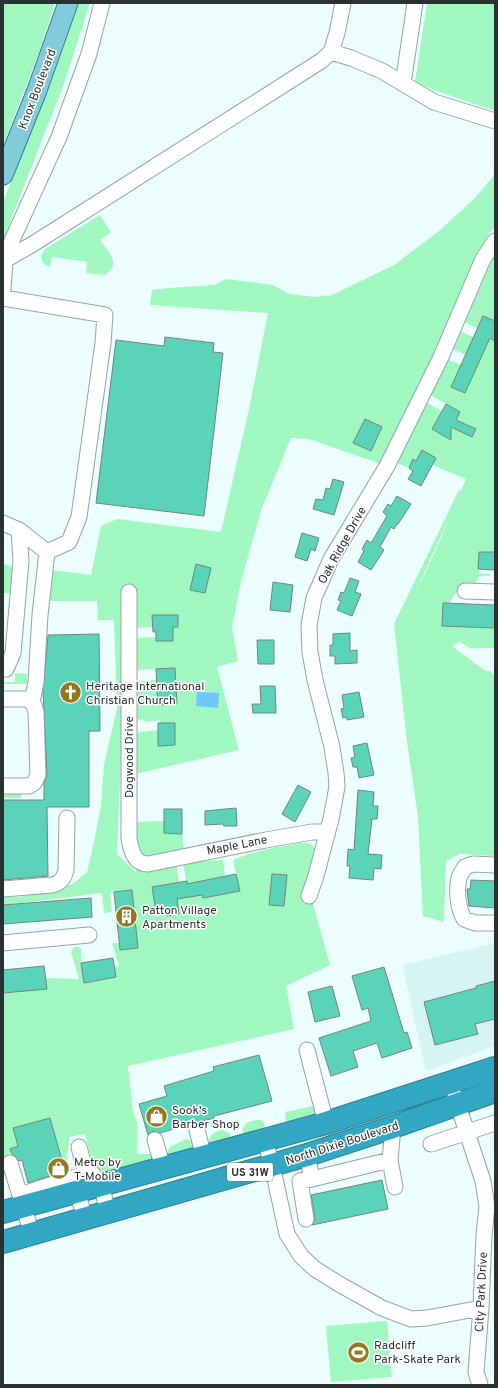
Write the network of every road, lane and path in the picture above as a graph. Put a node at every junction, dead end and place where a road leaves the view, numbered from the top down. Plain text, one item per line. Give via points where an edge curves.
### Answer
1 (68, 3) edge
2 (102, 3) edge
3 (343, 3) edge
4 (415, 3) edge
5 (331, 52) junction
6 (403, 84) junction
7 (495, 121) edge
8 (3, 174) edge
9 (495, 240) edge
10 (4, 260) edge
11 (3, 290) edge
12 (3, 298) edge
13 (3, 523) edge
14 (19, 530) junction
15 (47, 552) junction
16 (465, 591) dead end
17 (129, 592) dead end
18 (495, 592) edge
19 (10, 612) edge
20 (3, 669) edge
21 (3, 699) edge
22 (32, 702) junction
23 (3, 786) edge
24 (67, 818) dead end
25 (327, 832) junction
26 (148, 864) joint
27 (495, 865) edge
28 (3, 889) edge
29 (309, 896) dead end
30 (495, 923) edge
31 (89, 935) dead end
32 (3, 943) edge
33 (307, 1050) dead end
34 (495, 1068) edge
35 (451, 1083) junction
36 (495, 1091) edge
37 (458, 1105) junction
38 (326, 1123) junction
39 (495, 1123) edge
40 (393, 1127) junction
41 (197, 1130) dead end
42 (467, 1134) junction
43 (156, 1140) dead end
44 (265, 1141) junction
45 (431, 1144) dead end
46 (79, 1147) dead end
47 (307, 1155) junction
48 (204, 1157) junction
49 (390, 1160) junction
50 (10, 1163) dead end
51 (272, 1165) junction
52 (163, 1168) junction
53 (312, 1179) junction
54 (84, 1182) junction
55 (395, 1187) dead end
56 (22, 1201) junction
57 (491, 1206) edge
58 (3, 1212) edge
59 (108, 1212) junction
60 (306, 1218) dead end
61 (85, 1219) junction
62 (32, 1234) junction
63 (3, 1242) edge
64 (481, 1308) junction
65 (477, 1382) edge

1 - 8 main road, Knox Boulevard
2 - 10 street via 89,54 59,137
3 - 5 street
4 - 6 street
5 - 6 street via 382,71
5 - 10 street via 314,66
6 - 7 street via 434,102
9 - 25 street, Oak Ridge Drive via 483,259 441,357 388,464 334,553 314,598 309,625 310,652 336,773 336,798
10 - 11 street
12 - 15 street via 105,315 79,517 69,542
13 - 14 street
14 - 15 street
14 - 19 street via 21,561
15 - 22 street
16 - 18 street
17 - 26 street, Dogwood Drive via 129,839 134,857 138,862
19 - 20 street via 13,653 6,670
21 - 22 street via 28,699
22 - 23 street via 36,712 36,780 29,786
24 - 28 street via 64,878 52,885
25 - 26 street, Maple Lane via 266,840
25 - 29 street, Oak Ridge Drive
27 - 30 street via 473,864 465,867 459,878 458,896 460,912 464,919 475,923
31 - 32 street
33 - 38 street
34 - 35 highway, North Dixie Boulevard / US 31W
35 - 37 street, City Park Drive
35 - 38 highway, North Dixie Boulevard / US 31W
36 - 37 highway, North Dixie Boulevard / US 31W
37 - 40 highway, North Dixie Boulevard / US 31W
37 - 42 street, City Park Drive
38 - 44 highway, North Dixie Boulevard / US 31W
39 - 42 street
40 - 47 highway, North Dixie Boulevard / US 31W
40 - 49 street
41 - 48 street
42 - 45 street
42 - 57 street, City Park Drive
43 - 52 street
44 - 48 highway, North Dixie Boulevard / US 31W
44 - 51 street
46 - 54 street
47 - 51 highway, North Dixie Boulevard / US 31W
47 - 53 street
48 - 52 highway, North Dixie Boulevard / US 31W
49 - 53 street
49 - 55 street
50 - 56 street
51 - 59 highway, North Dixie Boulevard / US 31W
51 - 64 street via 287,1234 301,1256 315,1269 382,1308 411,1319
52 - 54 highway, North Dixie Boulevard / US 31W
53 - 60 street via 300,1182
54 - 56 highway, North Dixie Boulevard / US 31W
54 - 59 street
54 - 61 street
56 - 58 highway, North Dixie Boulevard / US 31W
56 - 62 street
57 - 64 street, City Park Drive via 484,1235
59 - 61 highway, North Dixie Boulevard / US 31W
61 - 62 highway, North Dixie Boulevard / US 31W
62 - 63 highway, North Dixie Boulevard / US 31W
64 - 65 street, City Park Drive

